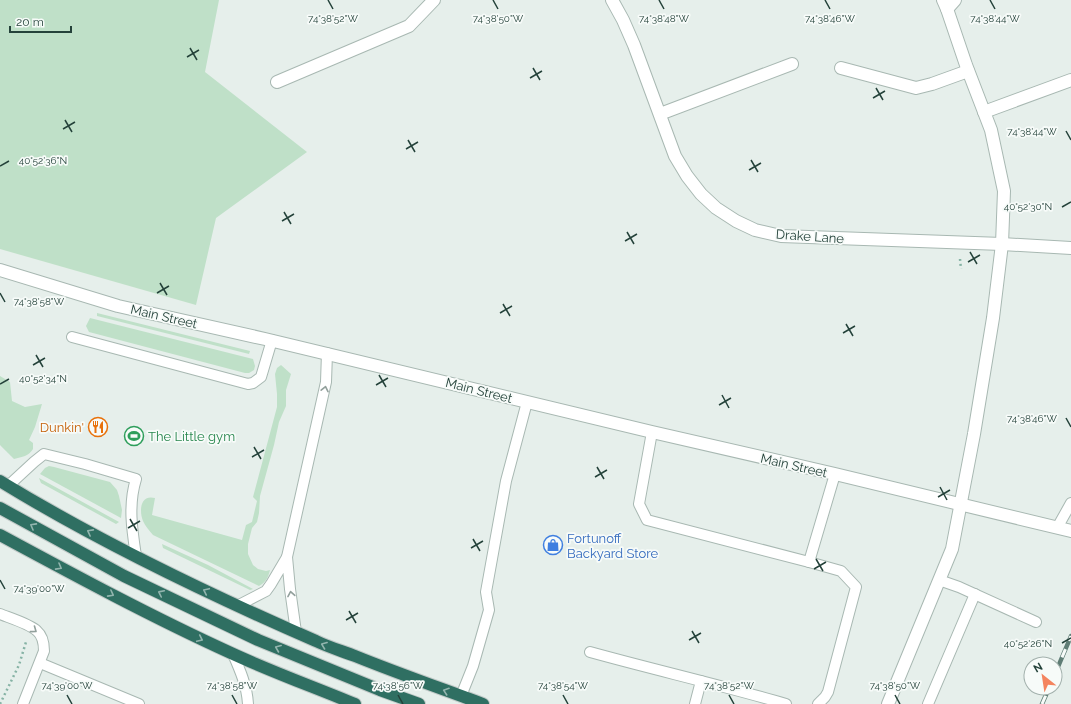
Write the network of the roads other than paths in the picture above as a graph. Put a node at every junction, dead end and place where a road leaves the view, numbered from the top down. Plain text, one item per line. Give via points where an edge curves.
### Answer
1 (434, 0) edge
2 (612, 0) edge
3 (955, 0) edge
4 (945, 5) edge
5 (792, 64) dead end
6 (841, 68) dead end
7 (968, 71) junction
8 (1071, 80) edge
9 (277, 82) dead end
10 (984, 112) junction
11 (660, 114) junction
12 (1002, 244) junction
13 (1071, 248) edge
14 (0, 270) edge
15 (72, 337) dead end
16 (272, 340) junction
17 (327, 353) junction
18 (526, 402) junction
19 (652, 432) junction
20 (835, 474) junction
21 (4, 484) edge
22 (1071, 503) edge
23 (960, 504) junction
24 (0, 508) edge
25 (1057, 528) junction
26 (1071, 531) edge
27 (0, 534) edge
28 (136, 556) junction
29 (286, 557) junction
30 (809, 562) junction
31 (939, 580) junction
32 (976, 594) junction
33 (238, 606) junction
34 (0, 614) edge
35 (1036, 622) dead end
36 (296, 632) junction
37 (590, 652) dead end
38 (233, 654) junction
39 (40, 663) junction
40 (701, 681) junction
41 (461, 696) junction
42 (23, 704) edge
43 (140, 704) edge
44 (248, 704) edge
45 (354, 704) edge
46 (418, 704) edge
47 (482, 704) edge
48 (695, 704) edge
49 (786, 704) edge
50 (818, 704) edge
51 (888, 704) edge
52 (928, 704) edge

1 - 9 street via 409,26
2 - 11 street, Drake Lane via 634,45
3 - 4 street
4 - 7 street
5 - 11 street
6 - 7 street via 916,88
7 - 10 street
8 - 10 street
10 - 12 street via 991,130 1004,191
11 - 12 street, Drake Lane via 676,156 701,194 716,208 754,230 781,236
12 - 13 street, Drake Lane
12 - 23 street via 993,318
14 - 16 street, Main Street via 118,306
15 - 16 lane via 248,384 253,384 261,377
16 - 17 street, Main Street
17 - 18 street, Main Street
29 -> 17 lane via 318,424 326,382
18 - 19 street, Main Street
18 - 41 lane via 506,481 486,592 489,610 473,666
19 - 20 street, Main Street
19 - 30 lane via 639,504 647,520
20 - 23 street, Main Street
20 - 30 lane
28 -> 21 highway
21 - 28 lane via 44,454 136,479 131,502
22 - 25 lane
23 - 25 street, Main Street
23 - 31 street via 952,549
46 -> 24 highway via 258,640 124,576
25 - 26 street, Main Street
27 -> 38 highway via 128,603
33 -> 28 highway
29 - 33 lane via 266,591
36 -> 29 lane
30 - 50 lane via 840,571 856,588 828,692
31 - 32 lane
31 - 51 street
32 - 35 lane
32 - 52 lane
33 - 36 highway
34 -> 39 lane via 38,632 44,644
41 -> 36 highway via 316,642
37 - 40 lane
38 - 44 lane via 244,679
38 - 45 highway
39 - 42 lane
39 - 43 lane
40 - 48 lane
40 - 49 lane
41 - 47 highway

